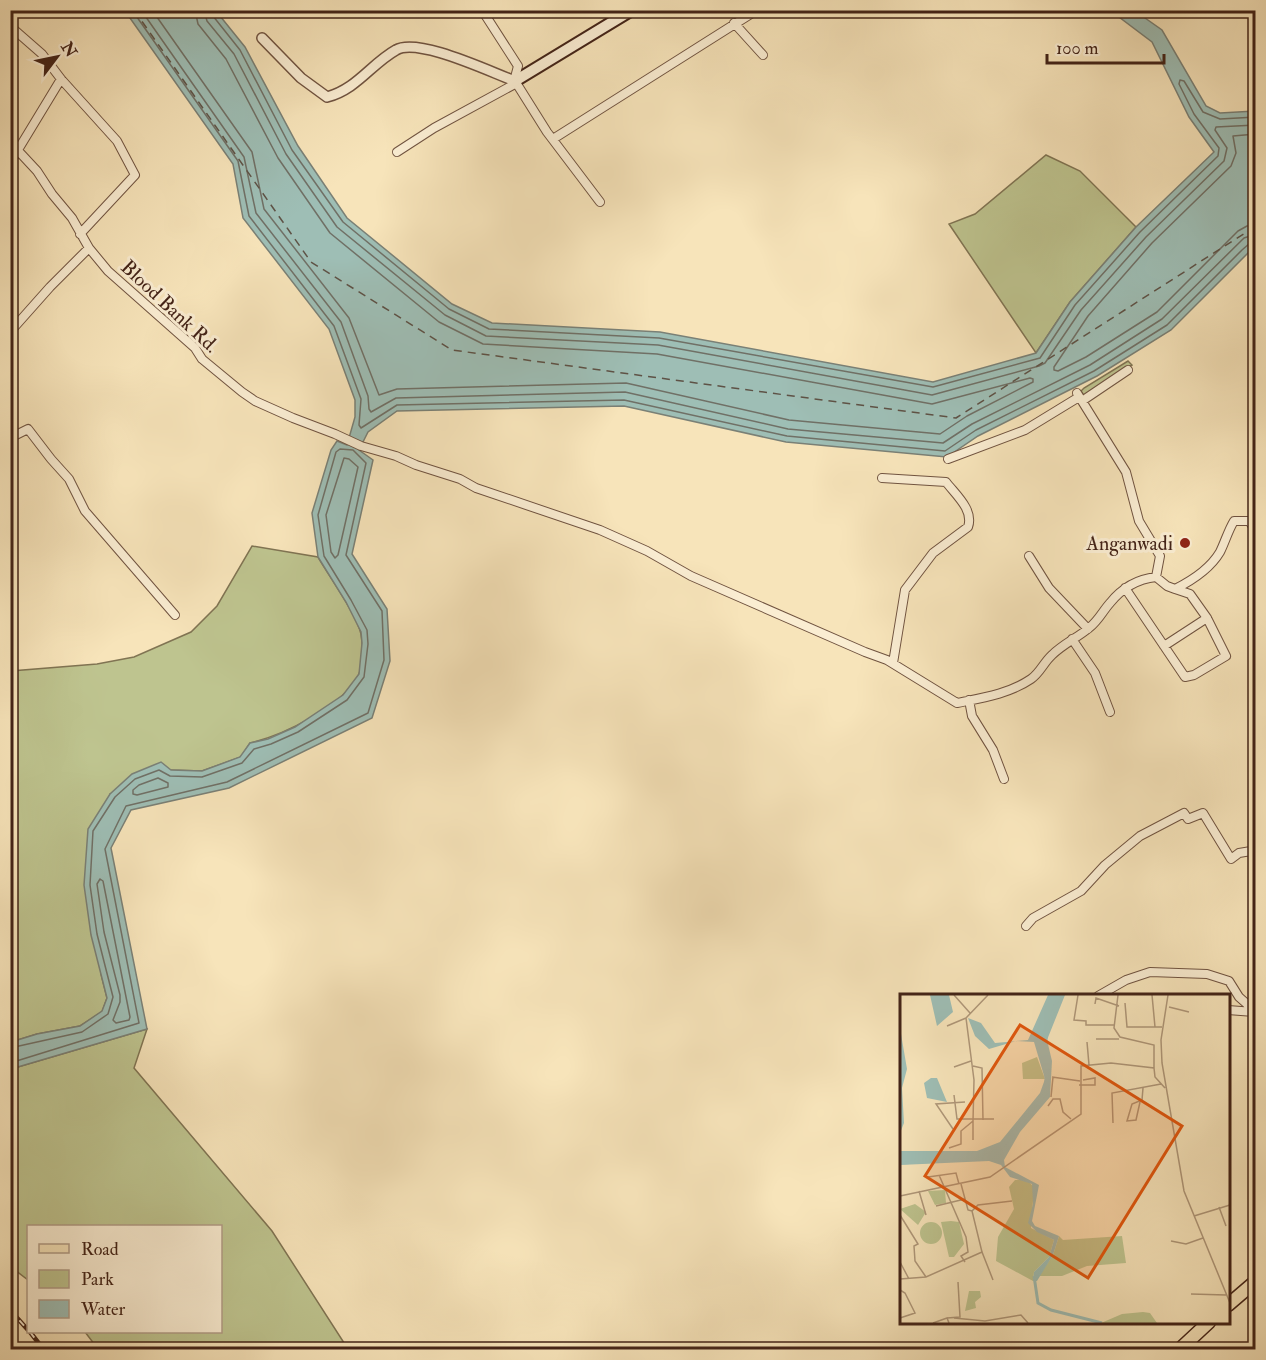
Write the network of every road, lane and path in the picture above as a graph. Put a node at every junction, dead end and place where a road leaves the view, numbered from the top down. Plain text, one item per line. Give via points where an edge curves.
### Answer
1 (482, 10) edge
2 (632, 10) edge
3 (757, 10) edge
4 (734, 23) junction
5 (10, 26) edge
6 (262, 38) dead end
7 (763, 55) dead end
8 (61, 79) junction
9 (515, 81) junction
10 (553, 139) junction
11 (10, 142) edge
12 (18, 150) junction
13 (397, 152) dead end
14 (10, 163) edge
15 (600, 202) dead end
16 (80, 234) junction
17 (89, 248) junction
18 (12, 328) edge
19 (1128, 370) dead end
20 (1079, 397) junction
21 (10, 438) edge
22 (948, 459) dead end
23 (882, 478) dead end
24 (1256, 531) edge
25 (1029, 556) dead end
26 (1156, 577) junction
27 (1125, 588) junction
28 (1175, 589) junction
29 (175, 615) dead end
30 (1206, 618) junction
31 (1088, 629) junction
32 (1072, 639) junction
33 (1164, 646) junction
34 (893, 663) junction
35 (969, 700) junction
36 (1110, 712) dead end
37 (1004, 780) dead end
38 (1256, 855) edge
39 (1026, 926) dead end
40 (1102, 994) edge
41 (1239, 997) junction
42 (1230, 1010) edge
43 (1255, 1012) edge
44 (1256, 1281) edge
45 (1230, 1303) edge
46 (1208, 1324) edge
47 (1179, 1350) edge

1 - 9 street via 518,66
2 - 9 main road
3 - 4 street
4 - 7 street
4 - 10 street
5 - 8 street via 42,54
6 - 9 street via 301,78 327,97 341,93 395,50 406,46 433,50
8 - 12 street
8 - 16 street via 117,141 135,175
9 - 10 street
9 - 13 street
10 - 15 street
11 - 12 street, Blood Bank Rd.
12 - 14 street
12 - 16 street, Blood Bank Rd. via 72,218
16 - 17 street, Blood Bank Rd.
17 - 18 street
17 - 34 street, Blood Bank Rd. via 108,271 215,370 255,401 361,446 600,530 691,576
19 - 20 street
20 - 22 street via 1025,430
20 - 26 street via 1126,472 1140,521 1160,556
21 - 29 street via 28,429 69,479 85,511
23 - 34 street via 946,482 968,511 970,520 968,527 933,553 905,590
24 - 28 street via 1249,521 1234,521 1211,564 1192,581
25 - 31 street via 1049,588
26 - 27 street via 1140,579
26 - 28 street
27 - 31 street
27 - 33 street
28 - 30 street via 1190,594
30 - 33 street
30 - 33 street via 1226,656 1185,677
31 - 32 street
32 - 35 street via 1050,656 1033,678 1005,692
32 - 36 street via 1095,673
34 - 35 street, Blood Bank Rd. via 957,703
35 - 37 street via 972,716 993,750
38 - 39 street via 1251,850 1231,859 1203,813 1188,819 1184,813 1140,836 1104,865 1081,891
40 - 41 street via 1150,972 1181,972 1208,974 1229,981
41 - 42 street
41 - 43 street
42 - 43 street
44 - 45 main road
46 - 47 main road

